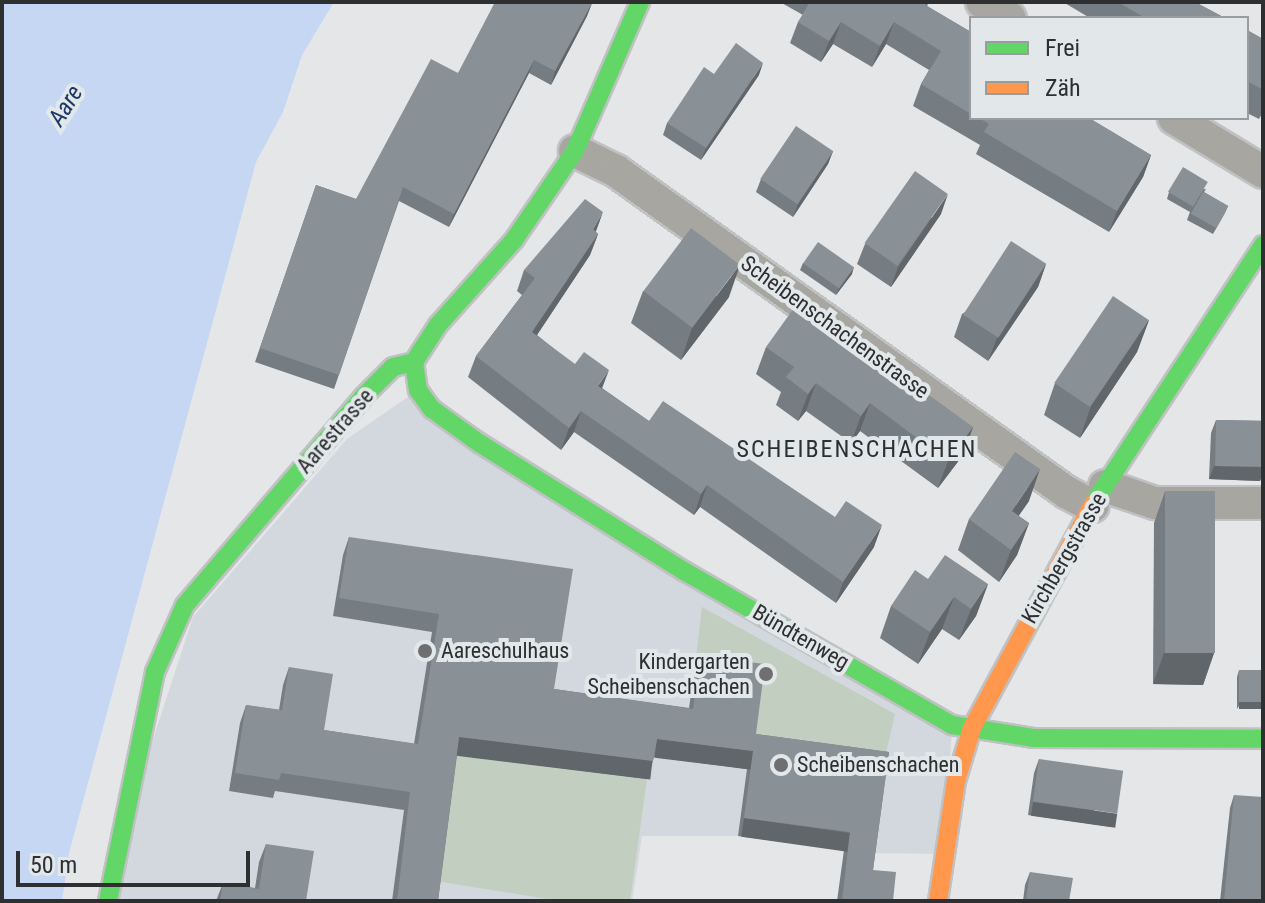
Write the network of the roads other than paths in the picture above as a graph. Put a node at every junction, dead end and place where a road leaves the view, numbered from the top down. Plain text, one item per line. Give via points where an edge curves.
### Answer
1 (640, 2) edge
2 (1177, 120) edge
3 (575, 151) junction
4 (1263, 172) edge
5 (1263, 245) edge
6 (414, 362) junction
7 (1098, 496) junction
8 (1263, 503) edge
9 (972, 728) junction
10 (1263, 739) edge
11 (108, 901) edge
12 (938, 901) edge

1 - 3 street, Aarestrasse
2 - 4 street
3 - 6 street, Aarestrasse via 514,240 438,325
3 - 7 street, Scheibenschachenstrasse via 616,171 1066,492
5 - 7 street, Kirchbergstrasse
6 - 9 street, Bündtenweg via 418,390 432,409 479,443 684,571 935,716
6 - 11 street, Aarestrasse via 393,367 363,397 185,605 155,672
7 - 8 street, Scheibenschachenstrasse via 1155,503
7 - 9 street, Kirchbergstrasse
9 - 10 street, Bündtenweg via 1033,738
9 - 12 street, Kirchbergstrasse via 956,781

